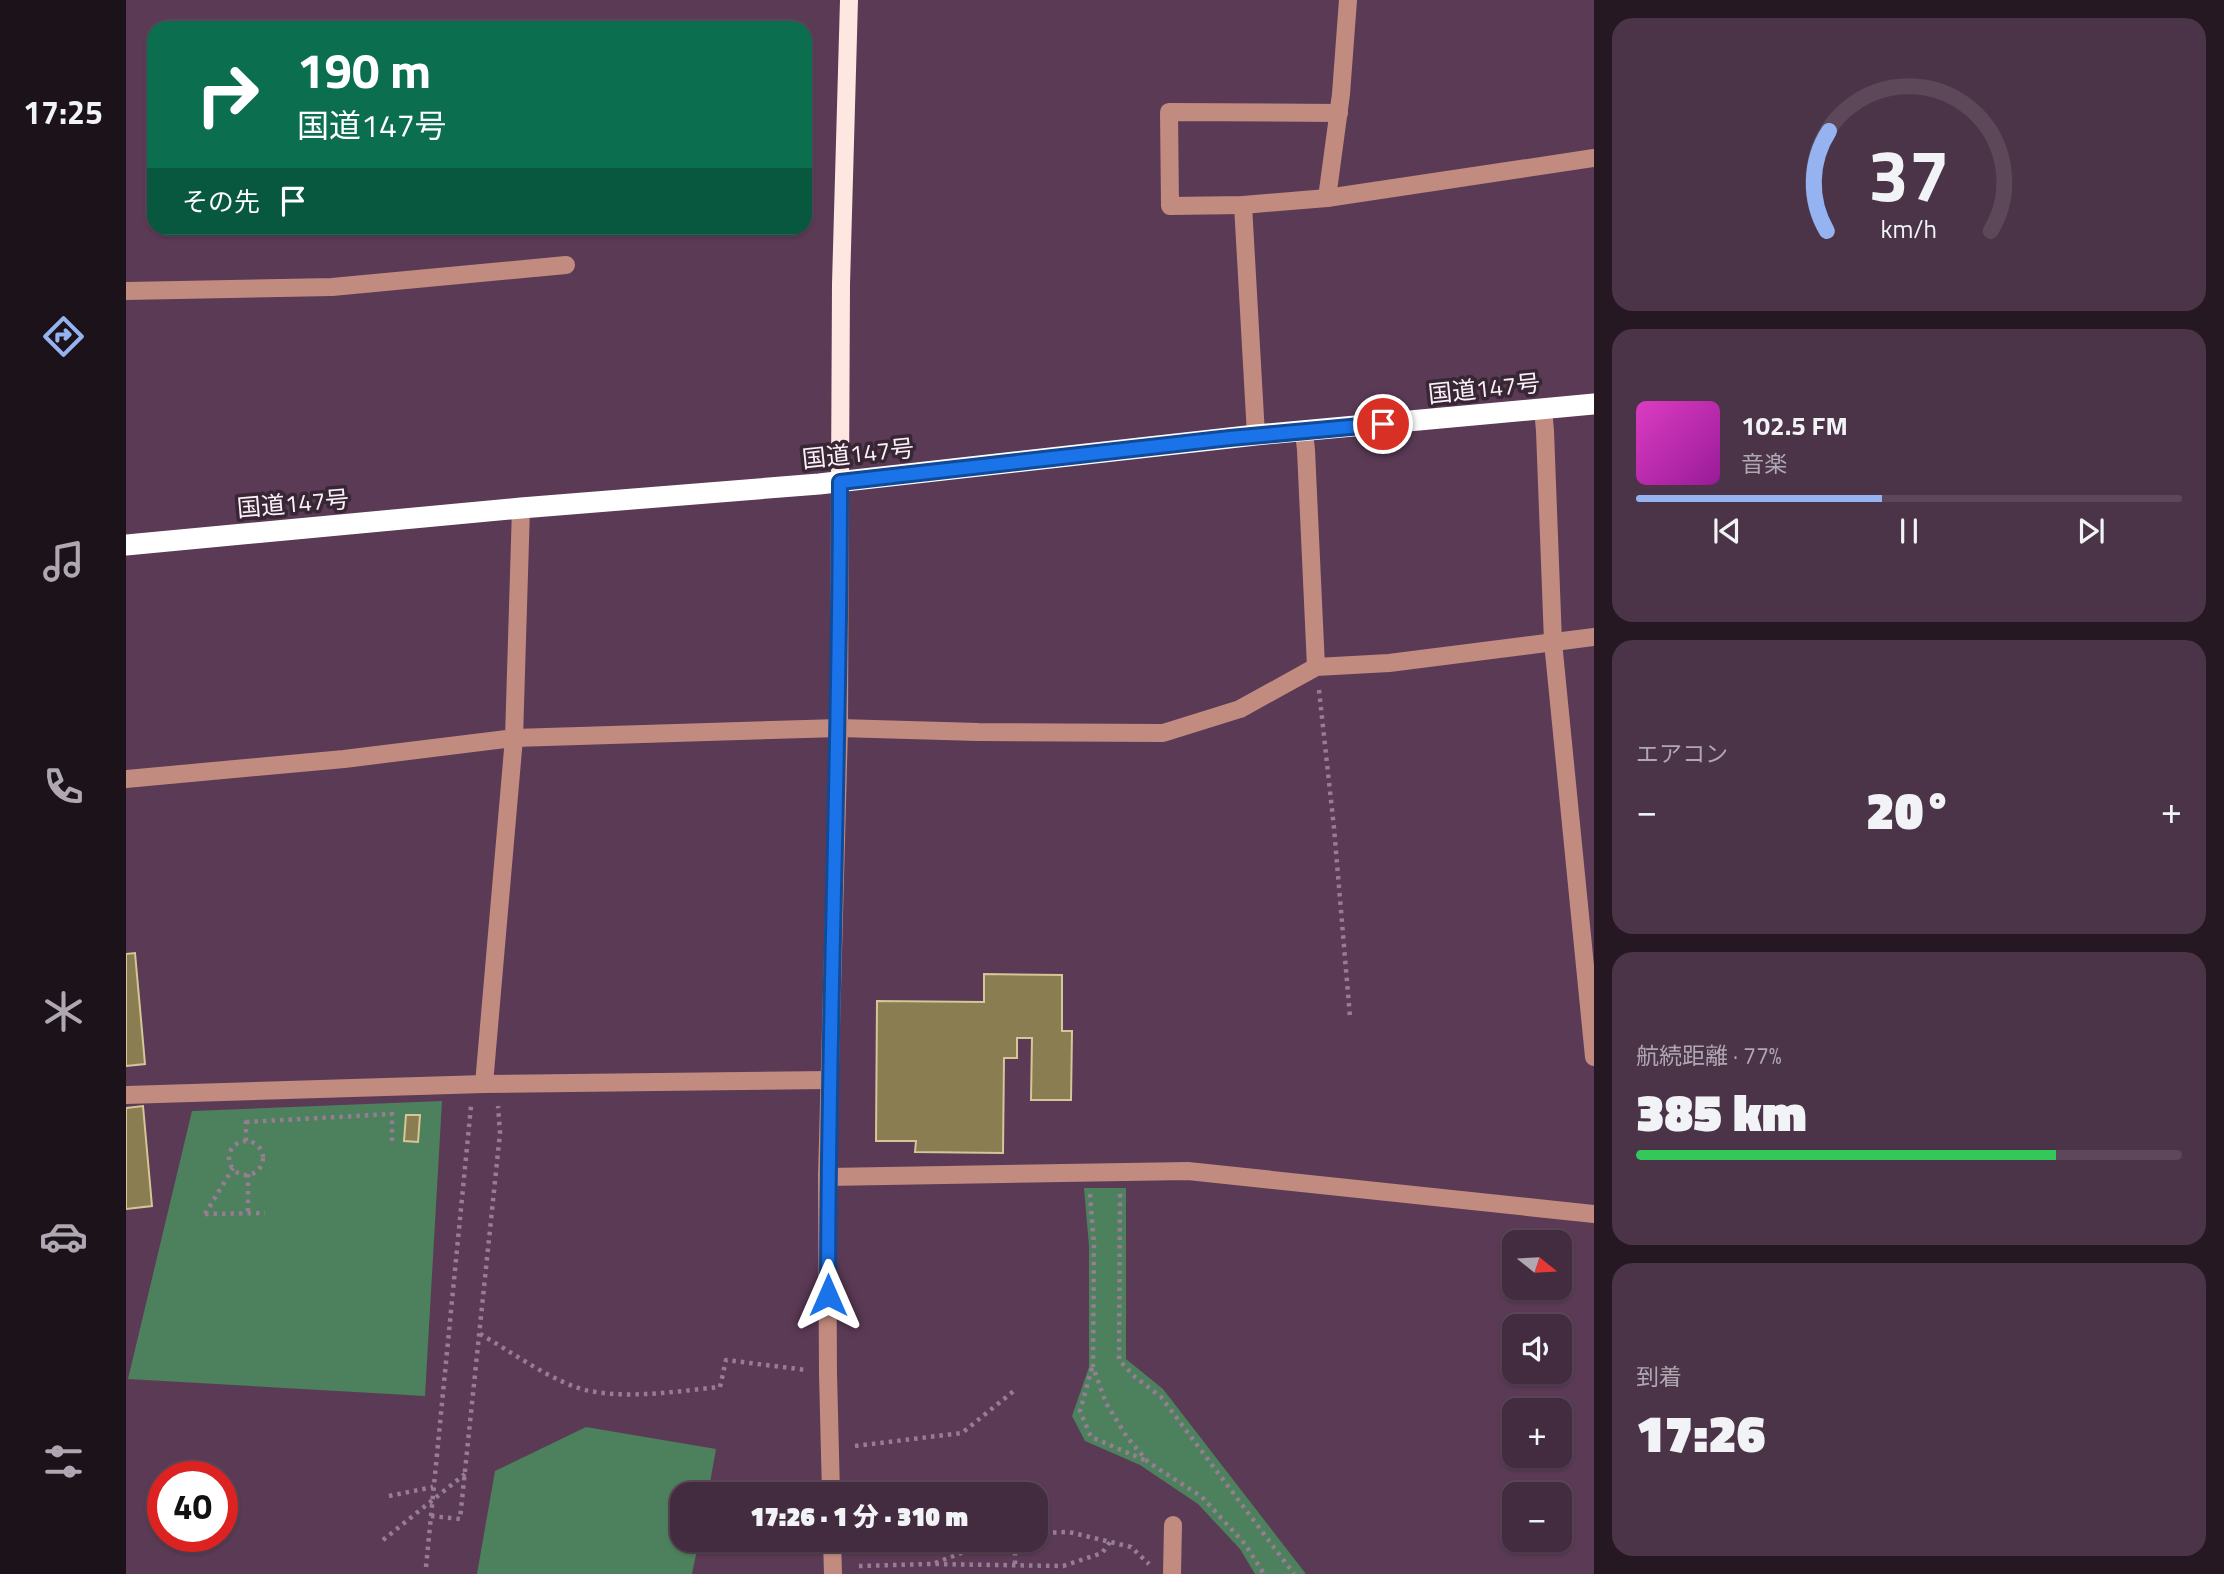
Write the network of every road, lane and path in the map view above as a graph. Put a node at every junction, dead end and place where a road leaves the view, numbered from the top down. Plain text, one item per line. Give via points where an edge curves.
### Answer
1 (849, 0) edge
2 (1348, 0) edge
3 (1339, 113) junction
4 (1594, 158) edge
5 (1327, 198) junction
6 (1243, 205) junction
7 (566, 265) dead end
8 (126, 291) edge
9 (1594, 404) edge
10 (1543, 408) junction
11 (1304, 432) junction
12 (1256, 435) junction
13 (840, 482) junction
14 (521, 508) junction
15 (126, 545) edge
16 (1594, 637) edge
17 (1553, 642) junction
18 (1316, 667) junction
19 (839, 728) junction
20 (514, 738) junction
21 (126, 779) edge
22 (1350, 1017) dead end
23 (1594, 1057) edge
24 (829, 1080) junction
25 (478, 1084) junction
26 (391, 1087) junction
27 (126, 1095) edge
28 (392, 1114) junction
29 (246, 1122) dead end
30 (500, 1133) dead end
31 (392, 1142) dead end
32 (233, 1168) junction
33 (1089, 1172) junction
34 (1121, 1172) junction
35 (248, 1174) junction
36 (827, 1177) junction
37 (248, 1213) junction
38 (265, 1213) dead end
39 (1594, 1214) edge
40 (480, 1334) junction
41 (1093, 1367) junction
42 (828, 1373) junction
43 (1015, 1390) dead end
44 (855, 1446) dead end
45 (1148, 1462) junction
46 (466, 1473) junction
47 (831, 1482) edge
48 (433, 1487) junction
49 (389, 1496) dead end
50 (432, 1500) junction
51 (431, 1516) junction
52 (1173, 1525) dead end
53 (1048, 1533) edge
54 (383, 1540) dead end
55 (1110, 1542) junction
56 (832, 1552) edge
57 (964, 1552) edge
58 (1015, 1552) edge
59 (931, 1564) junction
60 (1015, 1564) junction
61 (859, 1566) dead end
62 (426, 1567) dead end
63 (1152, 1568) dead end
64 (833, 1574) edge
65 (1172, 1574) edge
66 (1264, 1574) edge
67 (1293, 1574) edge

1 - 13 main road
2 - 3 street
3 - 5 street
3 - 6 street via 1169,112 1170,206
4 - 5 street
5 - 6 street
6 - 12 street
7 - 8 street via 332,288
9 - 10 highway, 国道147号
10 - 11 highway, 国道147号
10 - 17 street
11 - 12 highway, 国道147号
11 - 18 street
12 - 13 highway, 国道147号
13 - 14 highway, 国道147号
13 - 19 street
14 - 15 highway, 国道147号
14 - 20 street
16 - 17 street
17 - 18 street via 1389,663
17 - 23 street
18 - 19 street via 1240,709 1163,733
18 - 22 path
19 - 20 street
19 - 24 street
20 - 21 street
20 - 25 street
24 - 25 street
24 - 36 street
25 - 26 street
25 - 48 path
26 - 27 street
26 - 28 path
28 - 29 path
28 - 31 path
30 - 40 path
32 - 35 path
32 - 35 path via 232,1148 252,1142 261,1149 263,1160 258,1170
32 - 37 path via 205,1214
33 - 34 street
33 - 36 street
33 - 41 path via 1094,1245
34 - 39 street via 1188,1171
34 - 67 path via 1119,1360 1161,1397
35 - 37 path
36 - 42 street
37 - 38 path
40 - 42 path via 555,1378 588,1391 626,1394 720,1387 726,1360
40 - 46 path
41 - 45 path via 1106,1404
41 - 45 path via 1080,1411 1091,1437
42 - 47 street
43 - 44 path via 962,1433
45 - 66 path via 1202,1497 1245,1544
46 - 50 path
46 - 51 path via 460,1519
48 - 49 path
48 - 50 path
50 - 51 path
50 - 54 path
51 - 62 path
52 - 65 street
53 - 55 path via 1069,1532
55 - 60 path via 1102,1553 1063,1566
55 - 63 path via 1131,1547
56 - 64 street
57 - 59 path
58 - 60 path
59 - 60 path
59 - 61 path

